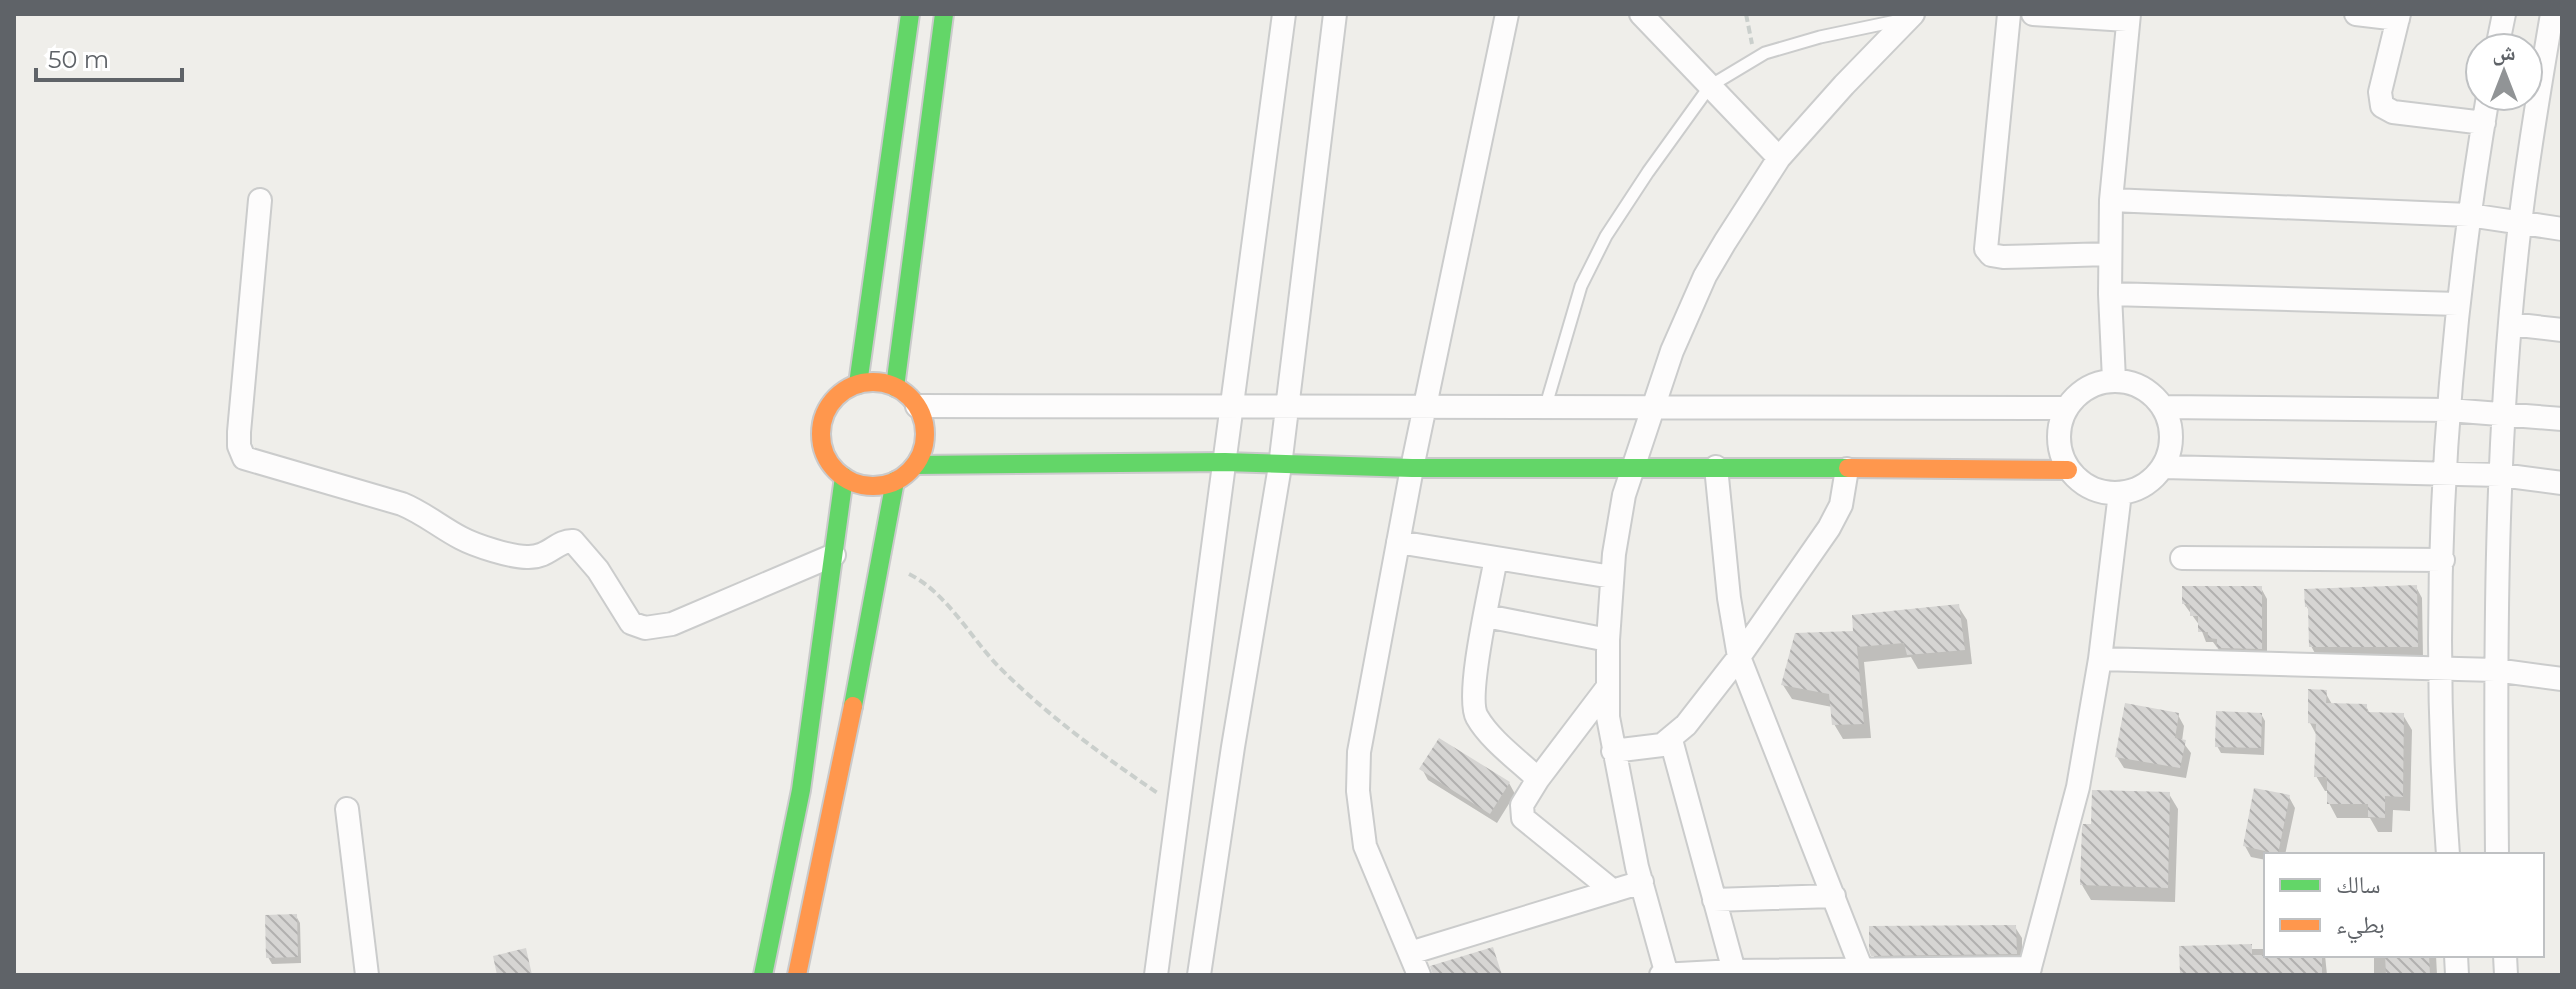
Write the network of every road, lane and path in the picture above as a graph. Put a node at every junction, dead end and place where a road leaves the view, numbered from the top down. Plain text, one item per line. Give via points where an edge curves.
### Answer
1 (910, 14) edge
2 (944, 14) edge
3 (1284, 14) edge
4 (1335, 14) edge
5 (1507, 14) edge
6 (1641, 14) edge
7 (1746, 14) edge
8 (2009, 14) edge
9 (2033, 14) edge
10 (2356, 14) edge
11 (2552, 14) edge
12 (1910, 16) edge
13 (2398, 16) edge
14 (2128, 17) edge
15 (1755, 59) junction
16 (1710, 86) junction
17 (2486, 112) edge
18 (2484, 123) junction
19 (1779, 158) junction
20 (260, 200) dead end
21 (2111, 200) junction
22 (2469, 215) junction
23 (2520, 223) junction
24 (2562, 229) edge
25 (2110, 254) junction
26 (2110, 294) junction
27 (2458, 304) junction
28 (2510, 324) junction
29 (2562, 330) edge
30 (2114, 380) junction
31 (858, 384) junction
32 (895, 387) junction
33 (1231, 405) junction
34 (1288, 405) junction
35 (1427, 405) junction
36 (1546, 405) junction
37 (917, 406) junction
38 (1652, 407) junction
39 (2163, 407) junction
40 (2066, 408) junction
41 (2449, 410) junction
42 (2504, 413) junction
43 (2562, 419) edge
44 (1225, 462) junction
45 (915, 465) junction
46 (1280, 466) junction
47 (1634, 466) junction
48 (1716, 467) junction
49 (2163, 467) junction
50 (1412, 468) junction
51 (1847, 469) junction
52 (2068, 470) junction
53 (2444, 473) junction
54 (2501, 475) junction
55 (844, 477) junction
56 (895, 481) junction
57 (2562, 483) edge
58 (2120, 493) junction
59 (1398, 542) junction
60 (834, 555) junction
61 (1496, 558) junction
62 (2182, 558) dead end
63 (2443, 560) junction
64 (881, 562) junction
65 (1612, 577) junction
66 (1486, 616) junction
67 (1608, 640) junction
68 (1739, 657) junction
69 (2100, 659) junction
70 (2441, 669) junction
71 (2495, 670) junction
72 (2562, 679) edge
73 (1607, 688) junction
74 (1671, 740) junction
75 (1613, 751) junction
76 (1538, 779) junction
77 (1179, 808) junction
78 (347, 809) dead end
79 (2448, 853) edge
80 (2497, 853) edge
81 (1642, 882) junction
82 (1613, 891) junction
83 (1834, 896) junction
84 (1714, 900) junction
85 (1410, 953) junction
86 (1862, 970) junction
87 (1734, 971) junction
88 (2029, 971) edge
89 (1780, 973) edge
90 (1665, 974) edge
91 (367, 975) edge
92 (763, 975) edge
93 (797, 975) edge
94 (1156, 975) edge
95 (1199, 975) edge
96 (1419, 975) edge

1 - 31 main road
2 - 32 main road
3 - 33 street
4 - 34 street
5 - 35 street
6 - 16 street
7 - 15 path
8 - 25 street via 1986,249 2003,257
9 - 14 street
10 - 13 street
11 - 23 street
12 - 15 lane
12 - 19 street
13 - 18 street via 2380,92 2382,106 2393,112
14 - 21 street
15 - 16 lane
16 - 19 street
16 - 36 lane via 1606,236 1581,286
17 - 18 street
18 - 22 street
19 - 38 street via 1705,276
20 - 60 street via 239,432 244,458 402,504 461,538 521,557 544,555 573,541 631,623 645,628 672,624
21 - 22 street
21 - 25 street
22 - 23 street
22 - 27 street
23 - 24 street
23 - 28 street
25 - 26 street
26 - 27 street
26 - 30 street
27 - 41 street
28 - 29 street
28 - 42 street
30 - 39 street via 2142,387
30 - 40 street via 2078,393
31 - 32 main road
31 - 55 main road via 833,399 821,426 825,455
32 - 37 main road
33 - 34 street
33 - 37 street
33 - 44 street
34 - 35 street
34 - 46 street
35 - 36 street
35 - 50 street
36 - 38 street
37 - 45 main road via 925,436
38 - 40 street
38 - 47 street
39 - 41 street
39 - 49 street via 2172,437
40 - 52 street via 2058,439
41 - 42 street
41 - 53 street
42 - 43 street
42 - 54 street
44 - 45 main road
44 - 46 main road
44 - 77 street
45 - 56 main road
46 - 50 main road
46 - 95 street
47 - 48 main road
47 - 50 main road
47 - 65 street via 1618,522
48 - 51 main road
48 - 68 street
49 - 53 street
49 - 58 street via 2137,489
50 - 59 street
51 - 52 main road
51 - 68 street via 1838,514
52 - 58 street via 2091,488
53 - 54 street
53 - 63 street
54 - 57 street
54 - 71 street
55 - 56 main road via 860,484
55 - 60 main road
56 - 64 main road
58 - 69 street
59 - 61 street
59 - 85 street via 1363,721 1358,791 1365,846
60 - 92 main road via 801,795
61 - 65 street
61 - 66 street
62 - 63 street
63 - 70 street
64 - 77 path via 925,583 1031,697
64 - 93 main road
65 - 67 street
66 - 67 street
66 - 76 street via 1473,690 1476,715
67 - 73 street
68 - 74 street
68 - 83 street
69 - 70 street
69 - 88 street via 2078,787
70 - 71 street
70 - 79 street
71 - 72 street
71 - 80 street
73 - 75 street
73 - 76 street
74 - 75 street
74 - 84 street
75 - 81 street
76 - 82 street via 1522,805 1523,818
77 - 94 street
78 - 91 street
81 - 82 street
81 - 90 street
82 - 85 street
83 - 84 street
83 - 86 street
84 - 87 street
85 - 96 street
86 - 88 street
86 - 89 street
87 - 89 street
87 - 90 street

